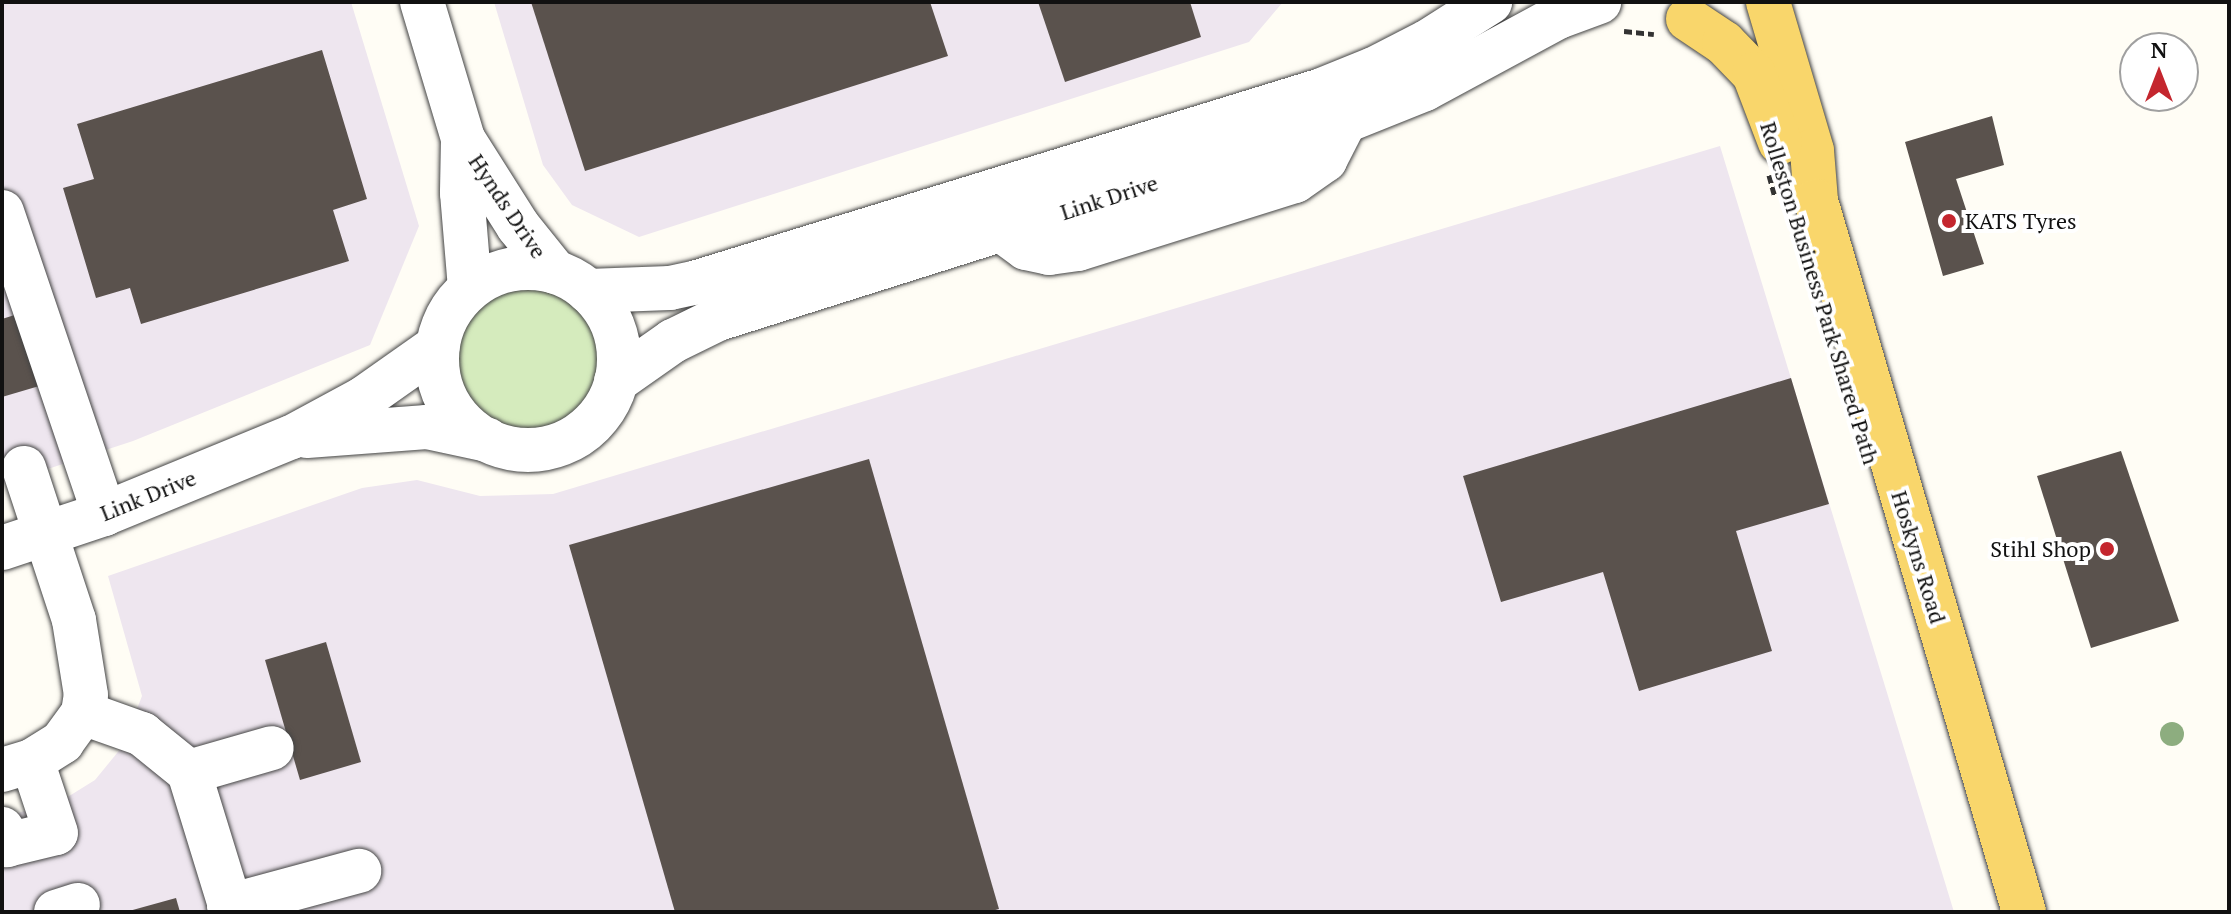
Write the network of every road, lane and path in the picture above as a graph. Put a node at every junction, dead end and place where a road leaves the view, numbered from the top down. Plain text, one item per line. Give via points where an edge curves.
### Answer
1 (422, 2) edge
2 (1490, 2) edge
3 (1768, 2) edge
4 (1606, 17) edge
5 (1676, 19) edge
6 (463, 139) junction
7 (1766, 166) dead end
8 (1798, 206) junction
9 (2, 212) edge
10 (572, 281) junction
11 (470, 288) junction
12 (438, 346) junction
13 (616, 381) junction
14 (292, 437) junction
15 (488, 440) junction
16 (24, 468) dead end
17 (104, 514) junction
18 (44, 532) junction
19 (2, 548) edge
20 (83, 713) junction
21 (272, 748) dead end
22 (17, 765) edge
23 (189, 772) junction
24 (2, 829) edge
25 (359, 871) dead end
26 (230, 909) edge
27 (2024, 912) edge

1 - 6 street, Hynds Drive
2 - 10 street, Link Drive via 1427,42 1322,90 694,283 670,288
3 - 8 main road, Hoskyns Road via 1812,151
4 - 5 path
4 - 13 street, Link Drive via 1558,17 1425,89 1345,121 718,319 673,341
5 - 8 main road, Hoskyns Road via 1724,43 1754,74
6 - 10 street, Hynds Drive via 518,226
6 - 11 street, Hynds Drive
7 - 8 path, Rolleston Business Park Shared Path
8 - 27 main road, Hoskyns Road
9 - 17 street
10 - 11 street via 510,269
10 - 13 street via 607,312 617,339
11 - 12 street via 449,315
12 - 14 street, Link Drive via 364,398
12 - 15 street via 445,396 458,417
13 - 15 street via 598,417 566,441 535,449
14 - 15 street, Link Drive via 427,427
14 - 17 street, Link Drive
16 - 18 street
17 - 18 street, Link Drive
18 - 19 street, Link Drive
18 - 20 street via 78,635 86,695
20 - 22 street via 62,742
20 - 23 street via 142,734
21 - 23 street
22 - 24 street via 56,833 7,845
23 - 26 street
25 - 26 street

